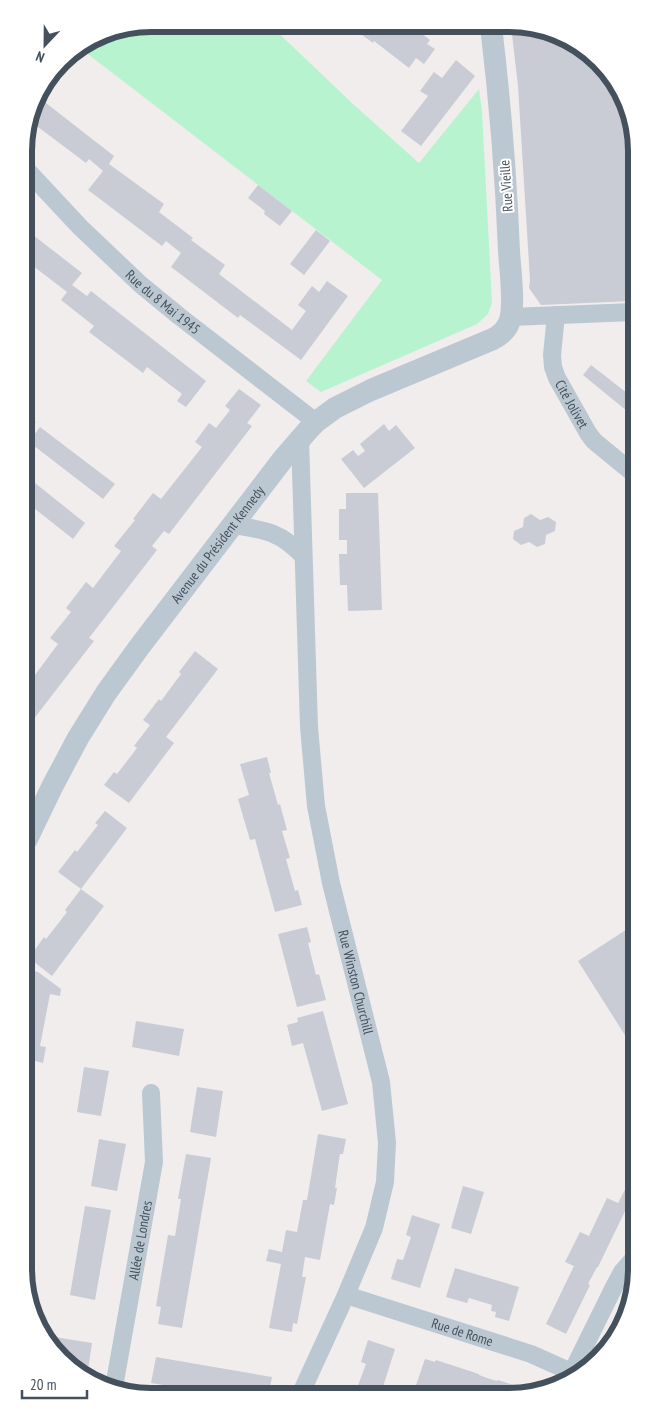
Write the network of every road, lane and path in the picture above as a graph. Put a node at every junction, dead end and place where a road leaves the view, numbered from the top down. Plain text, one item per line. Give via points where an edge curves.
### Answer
1 (492, 32) edge
2 (33, 177) edge
3 (628, 312) edge
4 (556, 315) junction
5 (511, 317) junction
6 (316, 422) junction
7 (300, 439) junction
8 (628, 469) edge
9 (232, 525) junction
10 (303, 556) junction
11 (33, 825) edge
12 (151, 1093) dead end
13 (627, 1266) edge
14 (346, 1295) junction
15 (580, 1363) edge
16 (568, 1371) edge
17 (115, 1382) edge
18 (303, 1388) edge

1 - 5 street, Rue Vieille via 501,110
2 - 6 street, Rue du 8 Mai 1945 via 140,284
3 - 4 street
4 - 5 street
4 - 8 street, Cité Jolivet via 552,355 557,378 594,441
5 - 6 street, Avenue du Président Kennedy via 501,335 371,390 335,408
6 - 7 street, Avenue du Président Kennedy
7 - 9 street, Avenue du Président Kennedy
7 - 10 street, Rue Winston Churchill
9 - 10 street via 274,533
9 - 11 street, Avenue du Président Kennedy via 94,711
10 - 14 street, Rue Winston Churchill via 309,727 316,806 331,883 381,1082 386,1126 387,1163 382,1198 374,1228
12 - 17 street, Allée de Londres via 154,1162
13 - 15 street via 614,1287
14 - 16 street, Rue de Rome via 531,1354
14 - 18 street, Rue Winston Churchill

